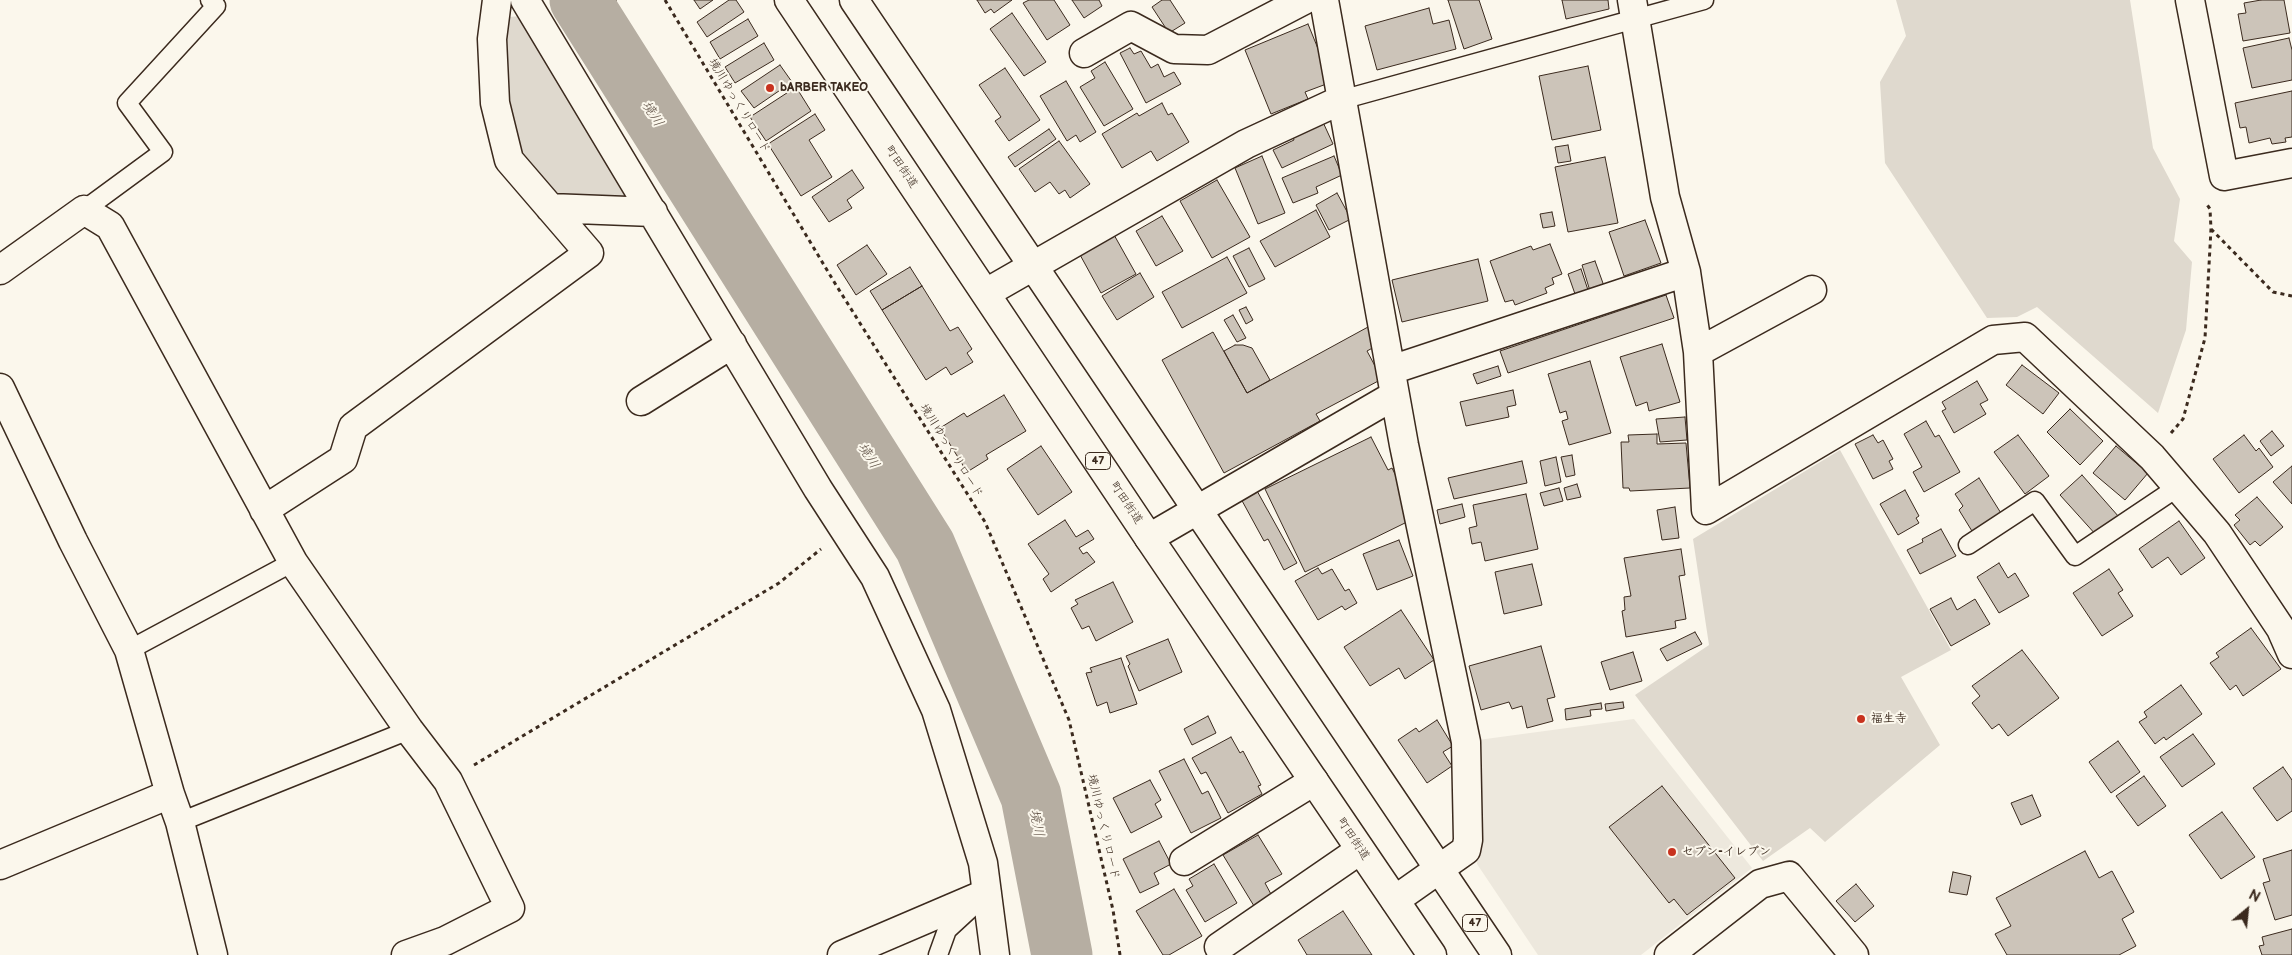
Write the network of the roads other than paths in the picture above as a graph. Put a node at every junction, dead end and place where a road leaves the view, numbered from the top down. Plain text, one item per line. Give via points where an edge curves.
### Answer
1 (210, 0) edge
2 (497, 0) edge
3 (525, 0) edge
4 (789, 0) edge
5 (854, 0) edge
6 (1304, 0) edge
7 (1324, 0) edge
8 (1704, 0) edge
9 (2190, 0) edge
10 (1633, 10) edge
11 (1084, 53) dead end
12 (1341, 100) junction
13 (2292, 163) edge
14 (550, 208) junction
15 (84, 210) junction
16 (653, 212) junction
17 (1032, 266) junction
18 (0, 270) edge
19 (1686, 272) junction
20 (1812, 290) dead end
21 (986, 293) junction
22 (732, 344) junction
23 (1698, 352) junction
24 (1393, 383) junction
25 (0, 388) edge
26 (641, 401) dead end
27 (2178, 487) junction
28 (264, 510) junction
29 (1196, 510) junction
30 (1149, 538) junction
31 (1968, 545) dead end
32 (293, 562) junction
33 (2286, 624) edge
34 (129, 650) junction
35 (2292, 654) edge
36 (409, 730) junction
37 (1314, 781) junction
38 (170, 794) junction
39 (180, 822) junction
40 (1360, 850) junction
41 (1184, 861) dead end
42 (0, 865) edge
43 (1439, 870) junction
44 (987, 893) junction
45 (1394, 900) junction
46 (1219, 947) dead end
47 (447, 948) edge
48 (1426, 953) edge
49 (213, 955) edge
50 (406, 955) edge
51 (842, 955) edge
52 (938, 955) edge
53 (995, 955) edge
54 (1497, 955) edge
55 (1669, 955) edge
56 (1854, 955) edge

1 - 15 lane via 216,6 127,103 164,152
2 - 14 street via 492,39 494,104 509,160
3 - 16 street
4 - 21 street, 町田街道 / 47
5 - 17 street, 47
6 - 11 street via 1208,50 1174,49 1131,26
7 - 12 street
8 - 10 lane
9 - 13 street via 2224,176
10 - 12 lane
10 - 19 street via 1665,197
12 - 17 street via 1246,144
12 - 24 street
14 - 16 street
14 - 28 street via 589,253 353,427 342,459
15 - 18 street
15 - 28 street via 110,226
16 - 22 street
17 - 21 street
17 - 29 street, 47
19 - 23 street
19 - 24 street
20 - 23 street
21 - 30 street, 町田街道 / 47
22 - 26 street
22 - 44 street via 875,577 936,710 983,863
23 - 27 street via 1706,510 1993,340 2024,337 2152,457
24 - 29 street
24 - 43 street via 1466,742 1468,840 1465,852
25 - 34 street via 72,541
27 - 31 lane via 2075,556 2035,501
27 - 33 street
28 - 32 street
29 - 30 street
29 - 43 street, 47
30 - 37 street, 町田街道 / 47
32 - 34 lane
32 - 36 street
33 - 35 street
34 - 38 street
36 - 39 lane
36 - 47 street via 448,781 510,908
37 - 40 street, 町田街道 / 47
37 - 41 street
38 - 39 street
38 - 42 street
39 - 49 street
40 - 45 street, 町田街道 / 47
40 - 46 street
43 - 45 street
43 - 54 street, 47
44 - 51 street
44 - 52 lane via 947,930
44 - 53 street
45 - 48 street, 町田街道 / 47
47 - 50 street
55 - 56 street via 1760,884 1789,876

